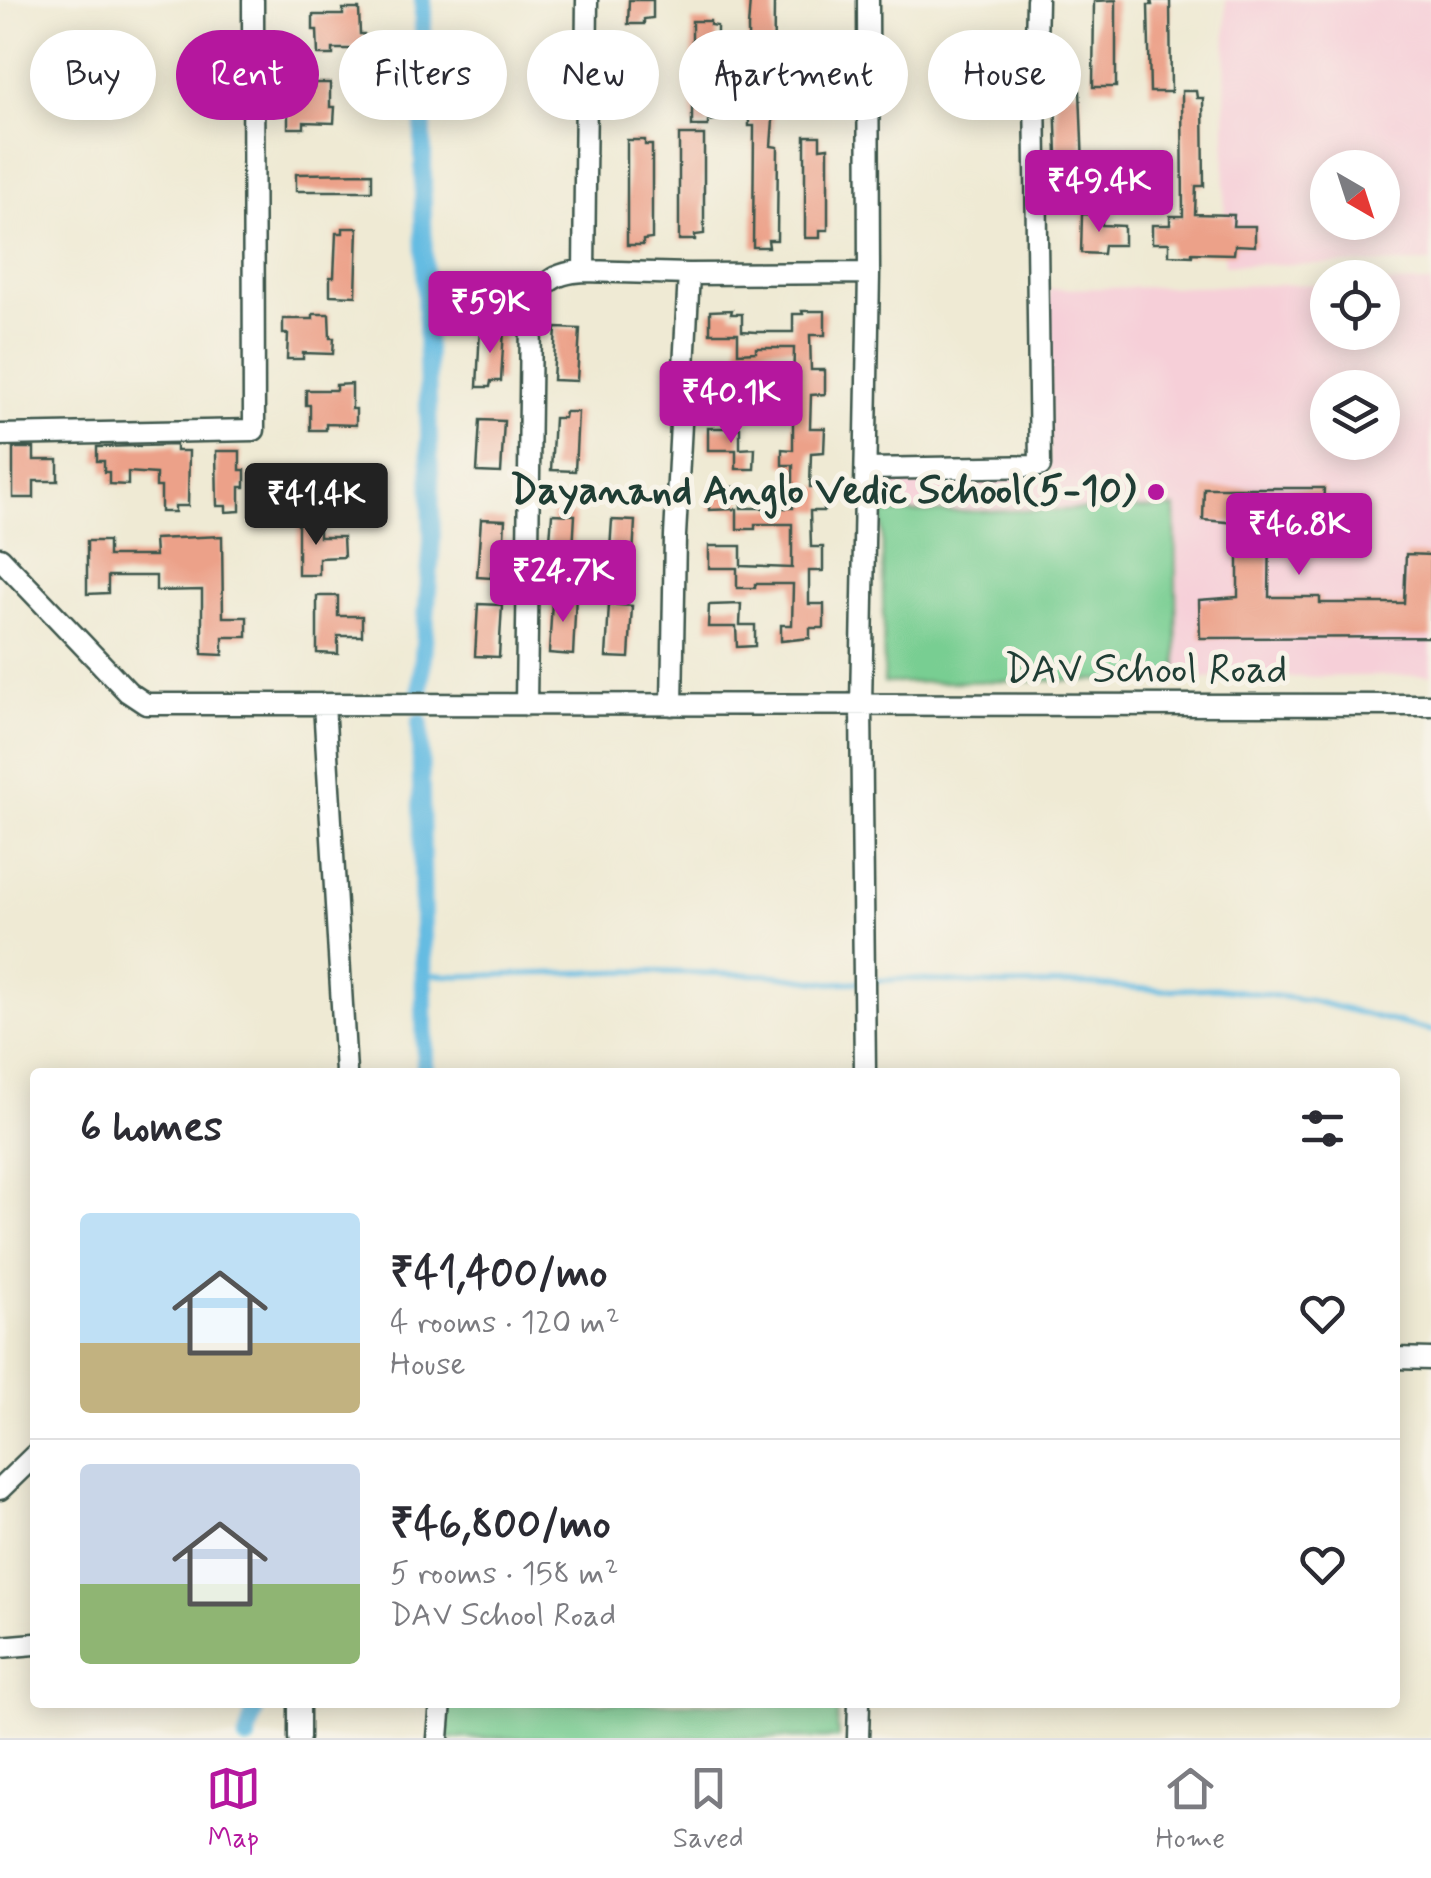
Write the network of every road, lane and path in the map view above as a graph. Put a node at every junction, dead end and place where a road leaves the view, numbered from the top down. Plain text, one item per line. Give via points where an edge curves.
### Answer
1 (254, 0) edge
2 (587, 0) edge
3 (868, 0) edge
4 (1038, 0) edge
5 (584, 271) junction
6 (869, 273) junction
7 (689, 274) junction
8 (0, 435) edge
9 (866, 470) junction
10 (0, 558) edge
11 (324, 704) junction
12 (526, 705) junction
13 (672, 705) junction
14 (861, 706) junction
15 (1431, 706) edge
16 (346, 1068) edge
17 (865, 1068) edge
18 (1400, 1358) edge
19 (1431, 1359) edge
20 (30, 1460) edge
21 (0, 1489) edge
22 (30, 1644) edge
23 (0, 1647) edge
24 (299, 1708) edge
25 (440, 1708) edge
26 (858, 1708) edge
27 (299, 1738) edge
28 (438, 1738) edge
29 (858, 1738) edge

1 - 8 street via 254,430
2 - 5 street
3 - 6 street
4 - 9 street via 1040,466
5 - 7 street
5 - 12 street via 543,285 531,320
6 - 7 street
6 - 9 street
7 - 13 street
9 - 14 street
10 - 11 street, DAV School Road via 146,704
11 - 12 street, DAV School Road
11 - 16 street
12 - 13 street, DAV School Road
13 - 14 street, DAV School Road
14 - 15 street, DAV School Road
14 - 17 street
18 - 19 street
20 - 21 street
22 - 23 street
24 - 27 street
25 - 28 street
26 - 29 street

